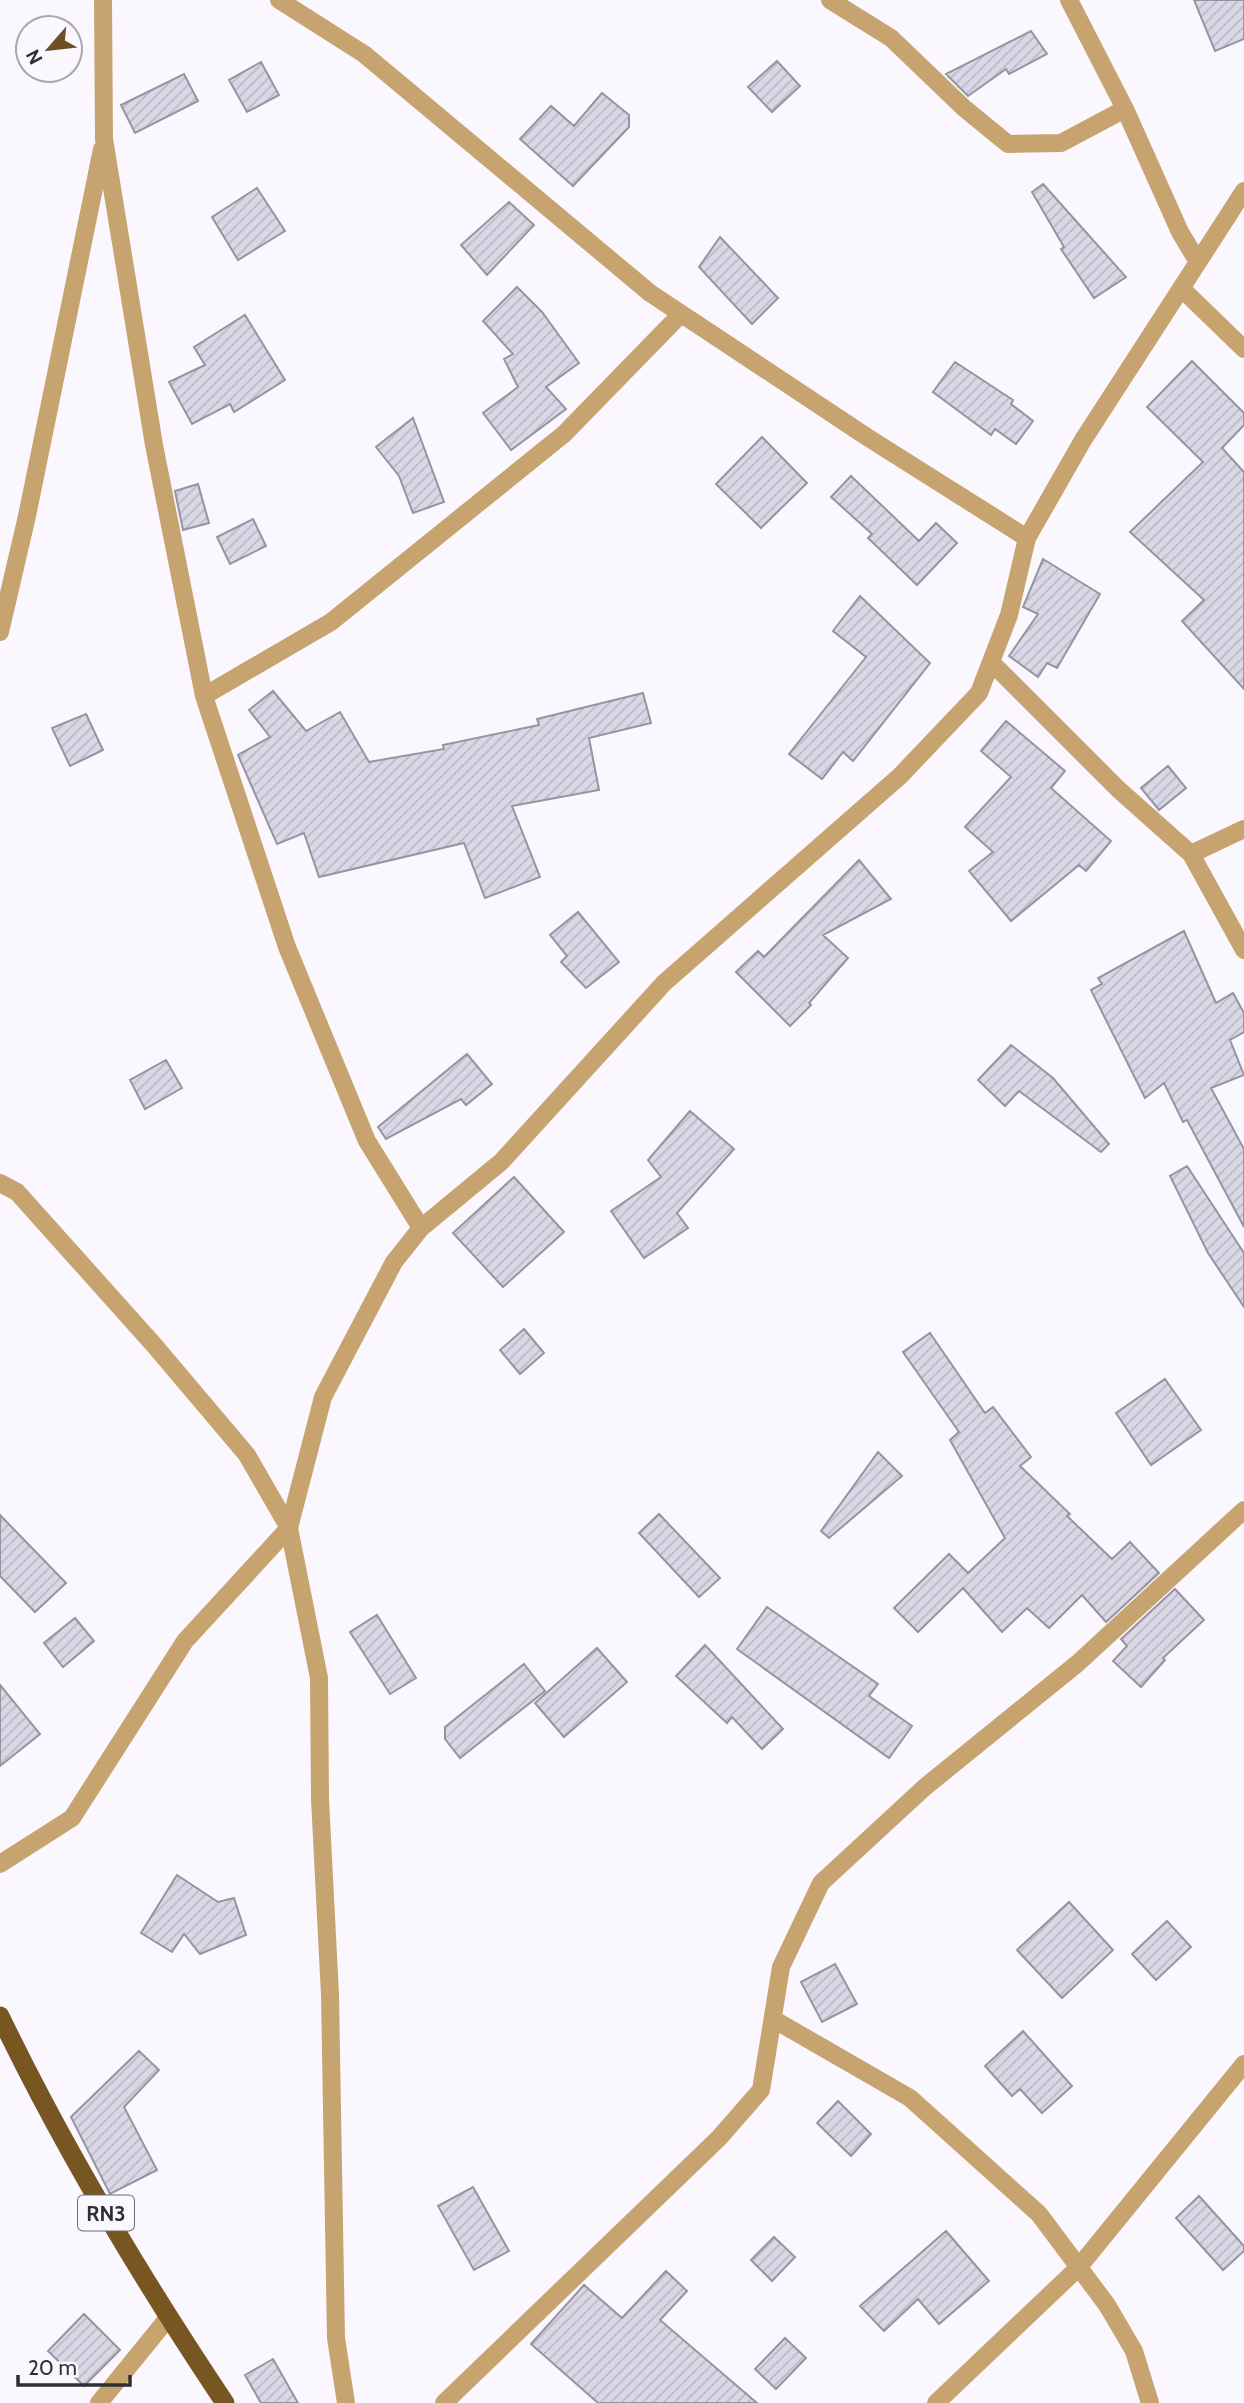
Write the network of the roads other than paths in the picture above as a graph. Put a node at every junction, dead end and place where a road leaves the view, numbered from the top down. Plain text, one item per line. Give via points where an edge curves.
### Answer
1 (103, 0) edge
2 (279, 0) edge
3 (830, 0) edge
4 (1069, 0) edge
5 (1125, 109) junction
6 (104, 139) junction
7 (1244, 191) edge
8 (1198, 262) junction
9 (1181, 288) junction
10 (681, 313) junction
11 (1244, 349) edge
12 (1027, 538) junction
13 (0, 632) edge
14 (991, 662) junction
15 (204, 696) junction
16 (1244, 829) edge
17 (1191, 854) junction
18 (1244, 950) edge
19 (0, 1183) edge
20 (421, 1228) junction
21 (1244, 1510) edge
22 (289, 1528) junction
23 (0, 1864) edge
24 (0, 2016) edge
25 (773, 2019) junction
26 (1242, 2072) edge
27 (1078, 2268) junction
28 (168, 2318) junction
29 (99, 2403) edge
30 (225, 2403) edge
31 (346, 2403) edge
32 (444, 2403) edge
33 (936, 2403) edge
34 (1150, 2403) edge

1 - 6 street
2 - 10 street via 364,54 650,293
3 - 5 street via 891,38 1008,144 1061,143
4 - 5 street
5 - 8 street
6 - 13 street
6 - 15 street via 154,445
7 - 8 street
8 - 9 street
9 - 11 street
9 - 12 street via 1083,440
10 - 12 street
10 - 15 street via 565,434 342,613
12 - 14 street via 1009,615
14 - 17 street via 1118,789
14 - 20 street via 979,693 900,776 664,983 501,1162
15 - 20 street via 287,947 367,1141
16 - 17 street
17 - 18 street
19 - 22 street via 17,1192 247,1455
20 - 22 street via 394,1262 323,1397
21 - 25 street via 1078,1663 925,1787 821,1883 781,1967
22 - 23 street via 185,1641 72,1818
22 - 31 street via 319,1678 336,2338
24 - 28 highway, RN3 via 68,2148
25 - 27 street via 910,2098 1039,2214
25 - 32 street via 761,2090 719,2138
26 - 27 street
27 - 33 street
27 - 34 street via 1134,2351
28 - 29 street
28 - 30 highway, RN3

